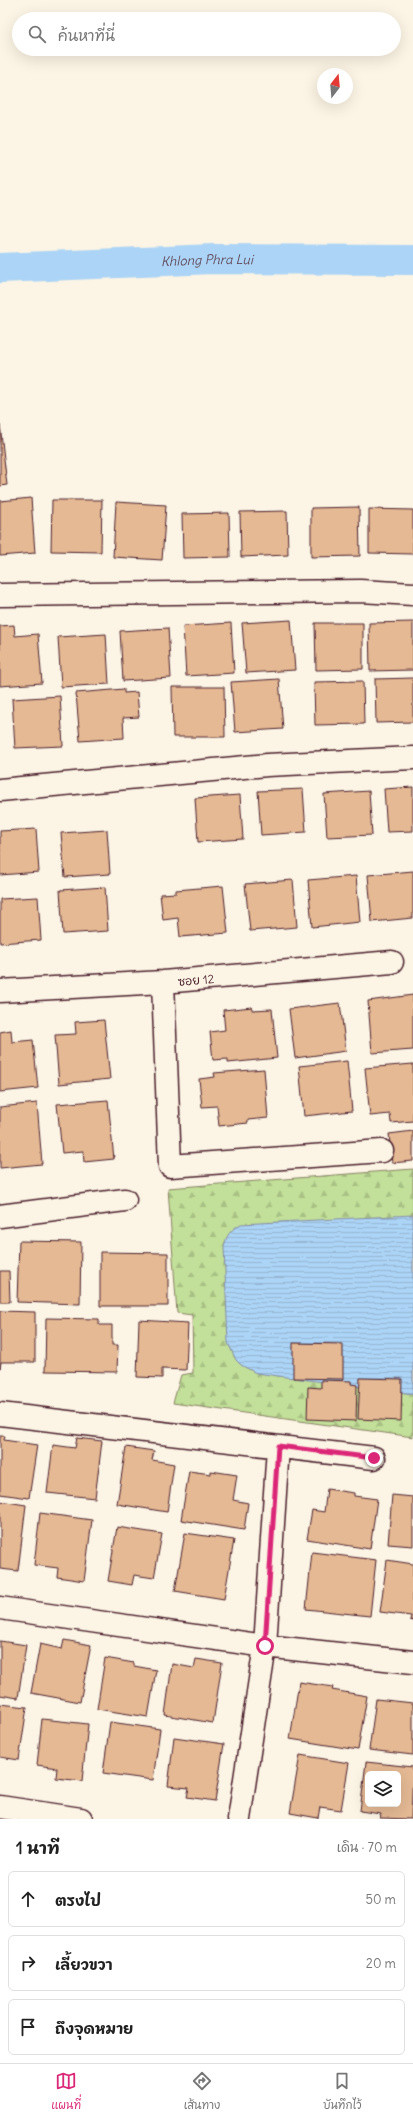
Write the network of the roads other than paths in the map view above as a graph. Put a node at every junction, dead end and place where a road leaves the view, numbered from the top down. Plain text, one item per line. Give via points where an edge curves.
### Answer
1 (413, 594) edge
2 (0, 595) edge
3 (413, 758) edge
4 (0, 790) edge
5 (392, 962) dead end
6 (163, 982) junction
7 (0, 991) edge
8 (382, 1152) dead end
9 (124, 1200) dead end
10 (0, 1216) edge
11 (0, 1414) edge
12 (278, 1446) junction
13 (374, 1458) dead end
14 (0, 1608) edge
15 (265, 1646) junction
16 (413, 1662) edge
17 (0, 1807) edge
18 (81, 1819) edge
19 (239, 1819) edge

1 - 2 street via 360,591
3 - 4 street via 268,765
5 - 6 street, ซอย 12
6 - 7 street, ซอย 12
6 - 8 street via 170,1166
9 - 10 street
11 - 12 street
12 - 13 street
12 - 15 street
14 - 15 street
15 - 16 street
15 - 19 street
17 - 18 street

